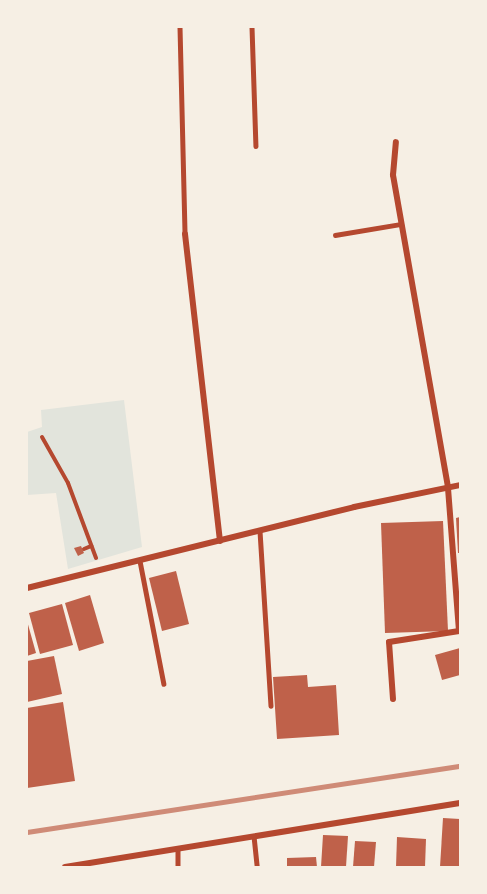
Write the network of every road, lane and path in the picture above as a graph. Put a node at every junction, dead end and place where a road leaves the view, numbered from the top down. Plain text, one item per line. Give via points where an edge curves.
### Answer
1 (180, 27) edge
2 (252, 27) edge
3 (396, 141) dead end
4 (256, 146) dead end
5 (402, 224) junction
6 (185, 234) joint
7 (335, 235) dead end
8 (42, 437) dead end
9 (460, 485) edge
10 (448, 487) junction
11 (260, 531) junction
12 (220, 541) junction
13 (92, 546) junction
14 (84, 549) dead end
15 (140, 561) junction
16 (101, 570) junction
17 (27, 588) edge
18 (460, 631) edge
19 (164, 684) dead end
20 (393, 699) dead end
21 (271, 706) dead end
22 (460, 803) edge
23 (254, 836) junction
24 (178, 849) junction
25 (65, 867) edge
26 (178, 867) edge
27 (257, 867) edge

1 - 6 lane
2 - 4 lane
3 - 5 street via 393,175
5 - 7 lane
5 - 10 street
6 - 12 street
8 - 13 path via 68,483
9 - 10 street
10 - 11 street
10 - 18 street
11 - 12 street
11 - 21 lane
12 - 15 street
13 - 14 path
13 - 16 path
15 - 16 street
15 - 19 lane
16 - 17 street
18 - 20 street via 389,642
22 - 23 street
23 - 24 street
23 - 27 lane
24 - 25 street
24 - 26 lane

